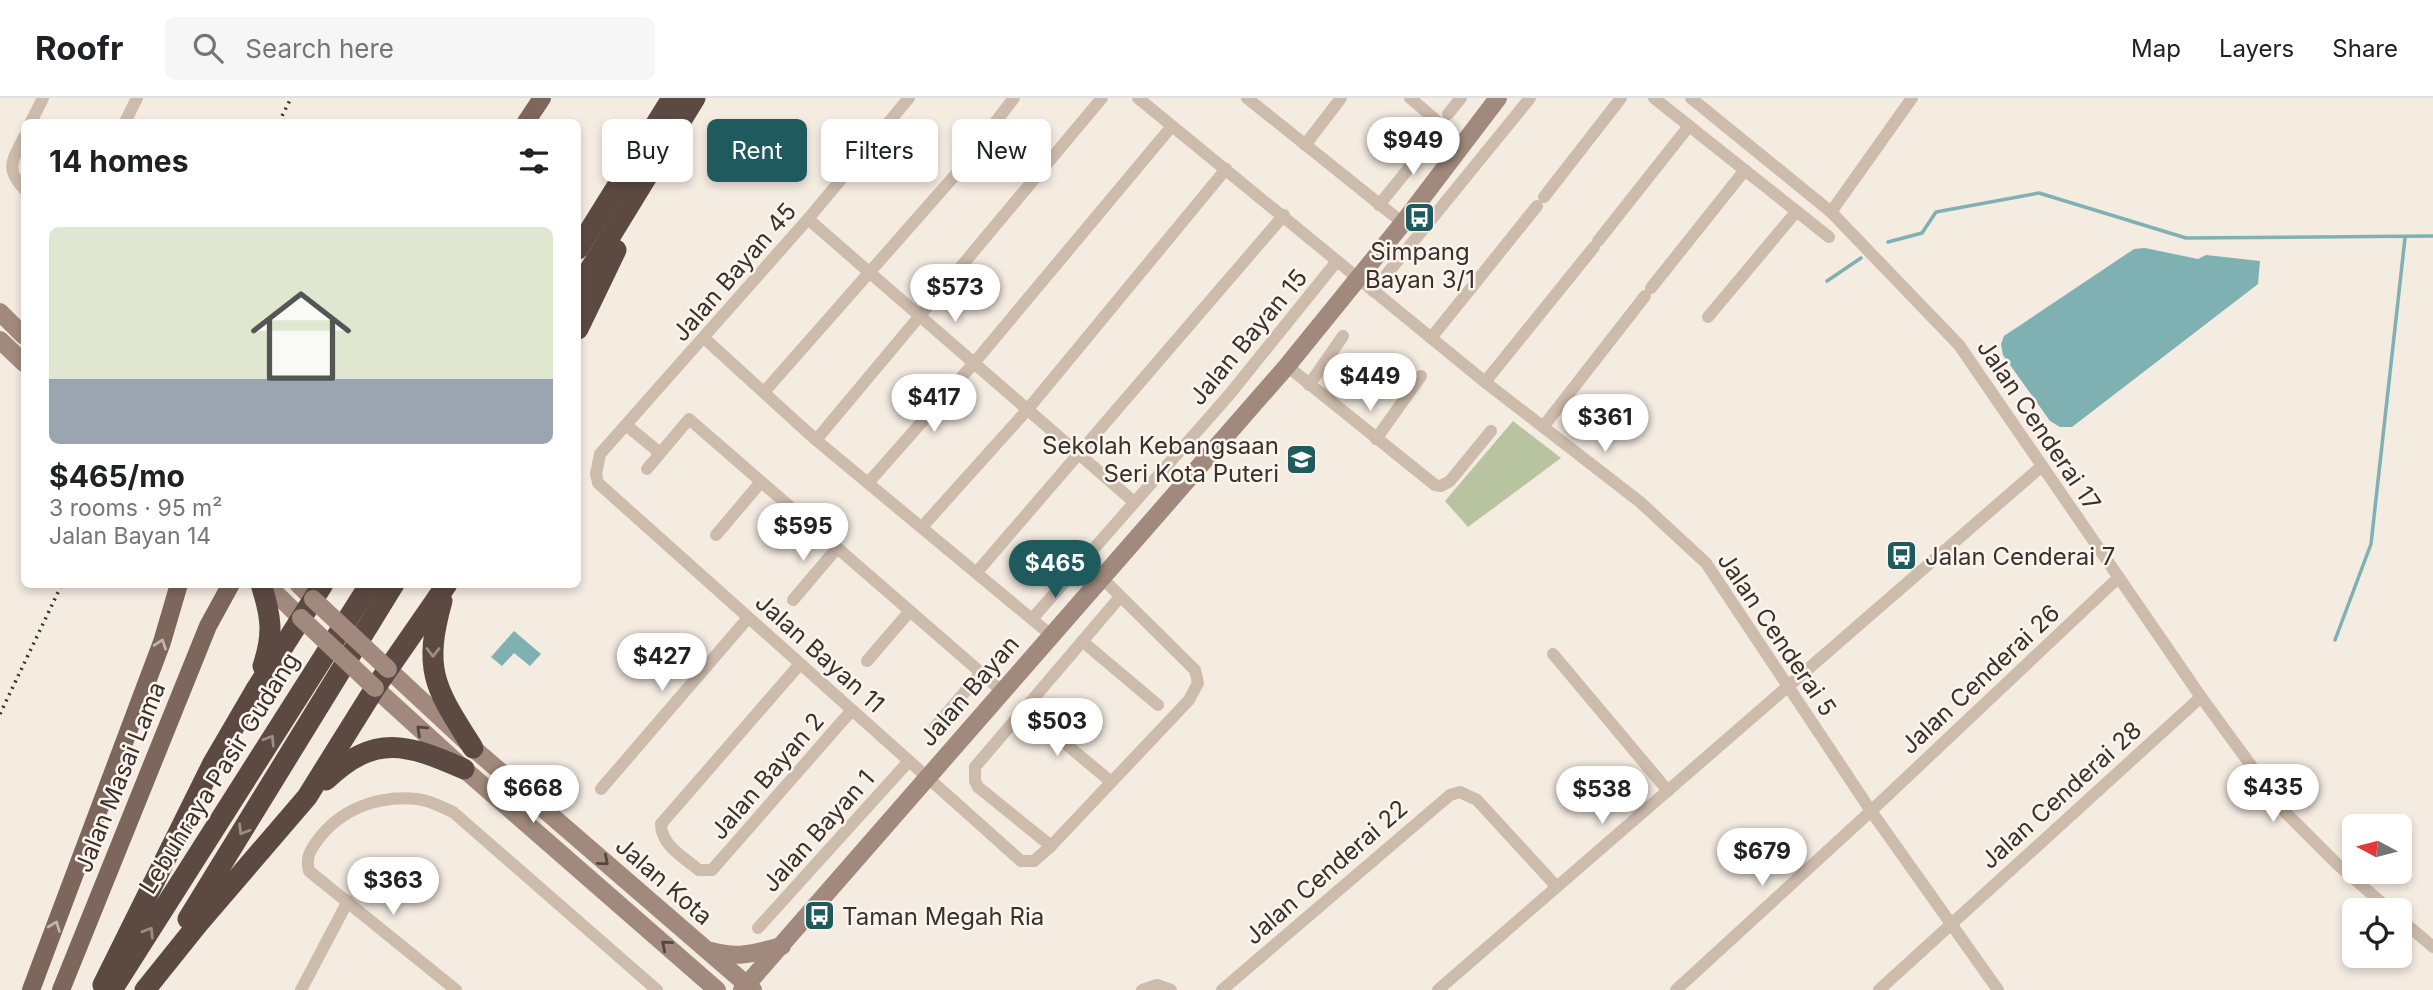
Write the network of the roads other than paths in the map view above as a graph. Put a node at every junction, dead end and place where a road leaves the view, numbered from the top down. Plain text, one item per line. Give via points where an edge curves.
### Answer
1 (43, 98) edge
2 (137, 98) edge
3 (541, 98) edge
4 (672, 98) edge
5 (695, 98) edge
6 (909, 98) edge
7 (1014, 98) edge
8 (1102, 98) edge
9 (1138, 98) edge
10 (1247, 98) edge
11 (1341, 98) edge
12 (1409, 98) edge
13 (1461, 98) edge
14 (1498, 98) edge
15 (1530, 98) edge
16 (1621, 98) edge
17 (1654, 98) edge
18 (1691, 98) edge
19 (1912, 98) edge
20 (1448, 114) dead end
21 (32, 119) edge
22 (126, 119) edge
23 (528, 119) edge
24 (682, 119) edge
25 (1172, 126) junction
26 (1689, 126) junction
27 (21, 144) edge
28 (1305, 145) junction
29 (1226, 169) junction
30 (1745, 170) junction
31 (644, 182) edge
32 (645, 182) edge
33 (21, 186) edge
34 (1380, 205) junction
35 (1796, 212) junction
36 (1831, 212) junction
37 (1284, 215) junction
38 (808, 219) junction
39 (1403, 223) junction
40 (1829, 237) dead end
41 (581, 244) edge
42 (1337, 261) junction
43 (870, 272) junction
44 (1358, 279) junction
45 (581, 284) edge
46 (1373, 291) junction
47 (0, 312) edge
48 (920, 316) junction
49 (1708, 317) dead end
50 (581, 323) edge
51 (21, 333) edge
52 (1343, 336) dead end
53 (704, 338) junction
54 (1431, 338) junction
55 (0, 340) edge
56 (21, 360) edge
57 (974, 363) junction
58 (1287, 366) junction
59 (1421, 376) dead end
60 (1485, 382) junction
61 (1308, 385) junction
62 (764, 392) junction
63 (1028, 409) junction
64 (626, 425) junction
65 (1543, 427) junction
66 (1491, 431) dead end
67 (1376, 439) junction
68 (817, 440) junction
69 (660, 453) junction
70 (1080, 454) junction
71 (2042, 466) junction
72 (647, 469) dead end
73 (596, 474) joint
74 (761, 482) junction
75 (868, 483) junction
76 (1134, 502) junction
77 (922, 527) junction
78 (716, 534) dead end
79 (838, 548) junction
80 (977, 572) junction
81 (1101, 577) junction
82 (2118, 578) junction
83 (177, 588) edge
84 (229, 588) edge
85 (265, 588) edge
86 (268, 588) edge
87 (366, 588) edge
88 (392, 588) edge
89 (444, 588) edge
90 (445, 588) edge
91 (311, 589) edge
92 (1120, 597) junction
93 (793, 600) dead end
94 (910, 611) junction
95 (301, 618) junction
96 (748, 618) junction
97 (1032, 619) junction
98 (1051, 635) junction
99 (1082, 642) junction
100 (1553, 653) dead end
101 (867, 661) dead end
102 (800, 664) junction
103 (388, 669) junction
104 (981, 673) junction
105 (375, 688) junction
106 (1788, 689) junction
107 (255, 691) junction
108 (1002, 691) junction
109 (2201, 697) junction
110 (1158, 705) dead end
111 (1024, 709) junction
112 (852, 710) junction
113 (935, 727) dead end
114 (473, 748) junction
115 (909, 761) junction
116 (464, 769) junction
117 (928, 777) junction
118 (1110, 781) junction
119 (601, 789) dead end
120 (1668, 791) junction
121 (307, 797) junction
122 (1871, 811) junction
123 (1051, 846) junction
124 (1556, 886) junction
125 (2376, 898) edge
126 (348, 901) junction
127 (1950, 925) junction
128 (758, 928) dead end
129 (2412, 929) edge
130 (782, 946) junction
131 (2433, 947) edge
132 (706, 950) junction
133 (747, 988) edge
134 (31, 990) edge
135 (61, 990) edge
136 (100, 990) edge
137 (112, 990) edge
138 (144, 990) edge
139 (301, 990) edge
140 (456, 990) edge
141 (657, 990) edge
142 (717, 990) edge
143 (1142, 990) edge
144 (1171, 990) edge
145 (1222, 990) edge
146 (1438, 990) edge
147 (1676, 990) edge
148 (1879, 990) edge
149 (1998, 990) edge

1 - 21 street
2 - 22 street
3 - 23 main road
4 - 41 highway
5 - 24 highway
6 - 38 street, Jalan Bayan 45
7 - 43 street via 960,169
8 - 48 street
9 - 25 street, Jalan Cenderai 5
10 - 28 street
11 - 28 street
12 - 34 street via 1443,125
13 - 20 street
14 - 39 main road, Jalan Bayan
15 - 46 street
16 - 54 street
17 - 26 street
18 - 36 street, Jalan Cenderai 17
19 - 36 street
25 - 29 street, Jalan Cenderai 5
25 - 57 street
26 - 30 street
26 - 60 street
27 - 33 street via 11,169
28 - 34 street
29 - 37 street, Jalan Cenderai 5
29 - 63 street
30 - 35 street
30 - 65 street
31 - 45 highway
32 - 50 highway
34 - 39 street
35 - 40 street
35 - 49 street
36 - 71 street, Jalan Cenderai 17 via 1959,345
37 - 42 street, Jalan Cenderai 5
37 - 70 street
38 - 43 street
38 - 53 street, Jalan Bayan 45
39 - 44 main road, Jalan Bayan
42 - 44 street, Jalan Cenderai 5
42 - 76 street, Jalan Bayan 15
43 - 48 street
43 - 62 street
44 - 46 street, Jalan Cenderai 5
44 - 58 main road, Jalan Bayan
46 - 54 street, Jalan Cenderai 5
47 - 51 main road
48 - 57 street
48 - 68 street
52 - 61 street
53 - 62 street
53 - 64 street, Jalan Bayan 45
54 - 60 street, Jalan Cenderai 5
55 - 56 main road
57 - 63 street
57 - 75 street
58 - 61 street
58 - 81 main road, Jalan Bayan
59 - 67 street
60 - 65 street, Jalan Cenderai 5
61 - 67 street
62 - 68 street
63 - 70 street
63 - 77 street
64 - 69 street
64 - 73 street, Jalan Bayan 45 via 600,454
65 - 106 street, Jalan Cenderai 5 via 1640,502 1706,563
66 - 67 street via 1441,486 1430,483
68 - 75 street
69 - 72 street
69 - 74 street via 689,419
70 - 76 street
70 - 80 street
71 - 82 street, Jalan Cenderai 17
71 - 106 street
73 - 96 street, Jalan Bayan 11 via 601,487
74 - 78 street
74 - 79 street
75 - 77 street
76 - 97 street, Jalan Bayan 15
77 - 80 street
79 - 93 street
79 - 94 street
80 - 97 street
81 - 92 street
81 - 98 main road, Jalan Bayan
82 - 109 street, Jalan Cenderai 17
82 - 122 street, Jalan Cenderai 26
134 -> 83 main road via 162,642
84 - 135 main road, Jalan Masai Lama via 208,626
85 - 107 highway via 271,627
86 - 95 main road, Jalan Kota
137 -> 87 highway, Lebuhraya Pasir Gudang
88 -> 138 highway, Lebuhraya Pasir Gudang
89 - 103 highway
90 -> 114 highway via 431,647 433,668 448,708
91 - 95 highway
91 - 103 main road, Jalan Kota, bridge
92 - 99 street
92 - 118 street via 1195,670 1198,683 1189,700
94 - 101 street
94 - 104 street
95 - 105 main road, Jalan Kota, bridge
95 - 107 highway
96 - 102 street, Jalan Bayan 11
96 - 119 street
97 - 98 street
98 - 108 main road, Jalan Bayan
99 - 110 street
99 - 111 street
100 - 120 street
102 - 112 street, Jalan Bayan 11
102 - 112 street, Jalan Bayan 2 via 661,824 664,841 699,870 712,870
103 - 105 highway
103 - 114 main road, Jalan Kota
104 - 108 street
104 - 113 street
116 -> 105 main road, Jalan Kota
105 - 121 highway
106 - 120 street
106 - 122 street, Jalan Cenderai 5
107 - 136 highway via 213,763
108 - 117 main road, Jalan Bayan
109 - 125 street, Jalan Cenderai 17 via 2285,812
109 - 127 street, Jalan Cenderai 28
111 - 118 street
111 - 123 street via 974,773 978,787
112 - 115 street, Jalan Bayan 11
114 -> 132 main road, Jalan Kota
115 - 117 street, Jalan Bayan 11
115 - 128 street, Jalan Bayan 1
116 - 121 highway via 425,752 378,748 342,764
142 -> 116 main road, Jalan Kota
117 - 123 street, Jalan Bayan 11 via 1021,861 1034,861
117 - 130 main road, Jalan Bayan
118 - 123 street
120 - 124 street
121 - 138 highway
122 - 127 street, Jalan Cenderai 5
122 - 147 street, Jalan Cenderai 26
124 - 145 street, Jalan Cenderai 22 via 1477,800 1460,792 1441,800
124 - 146 street
126 - 139 street
126 - 140 street
126 - 141 street via 310,871 311,849 327,828 352,810 383,800 419,799 453,811
127 - 148 street, Jalan Cenderai 28
127 - 149 street, Jalan Cenderai 5
129 - 131 street
130 - 132 main road via 741,956
130 - 133 main road, Jalan Bayan
132 - 133 main road, Jalan Kota
143 - 144 street via 1157,985

